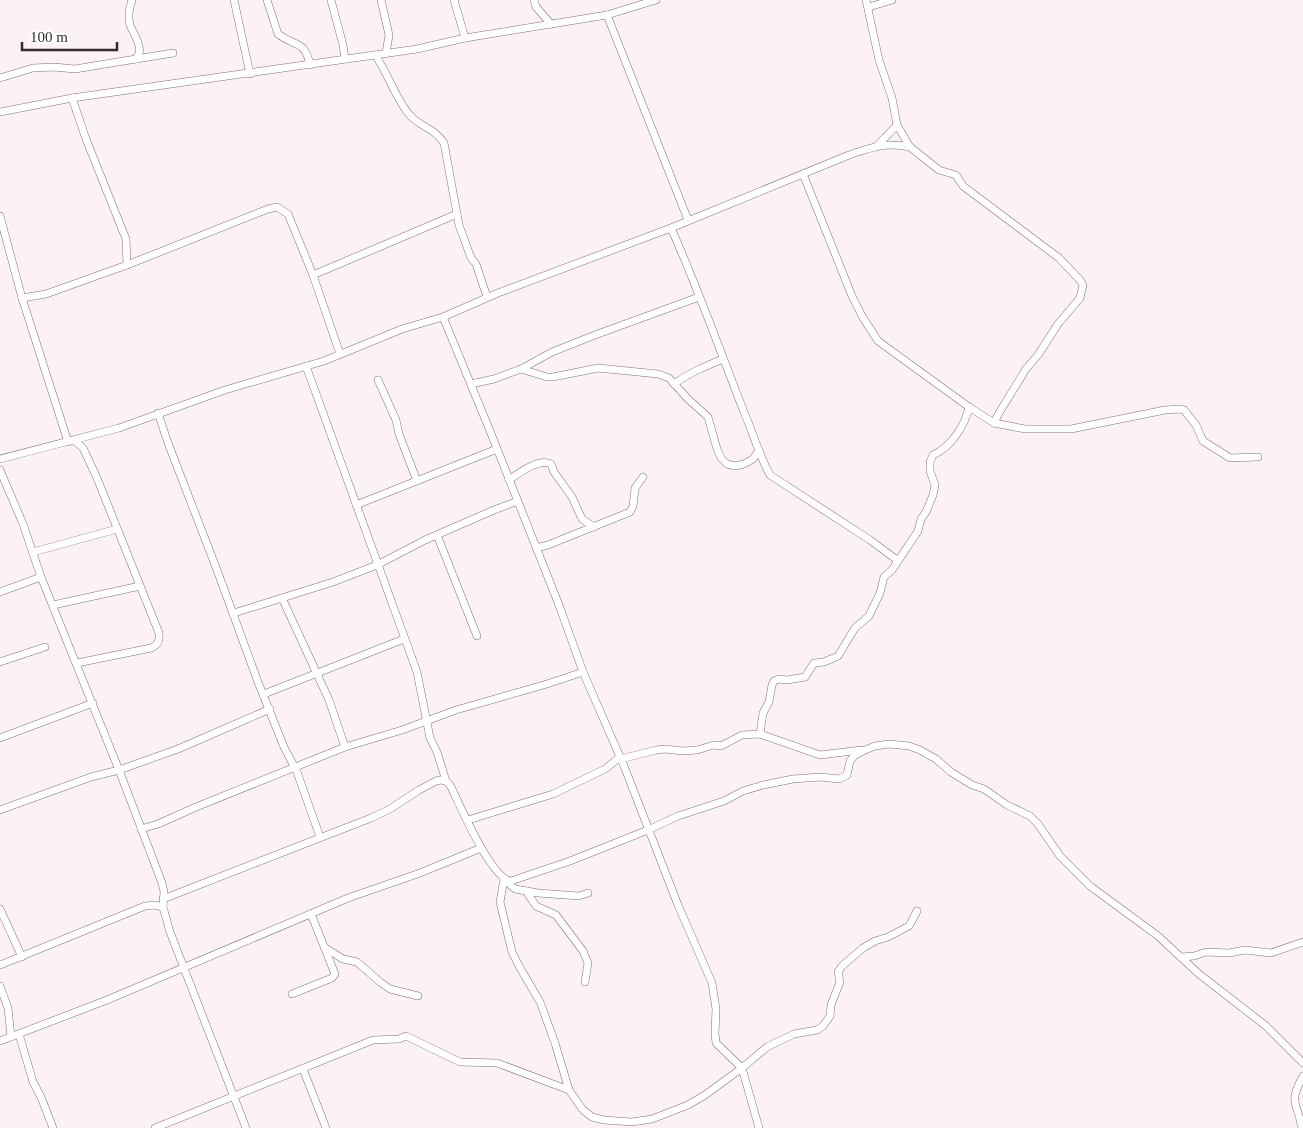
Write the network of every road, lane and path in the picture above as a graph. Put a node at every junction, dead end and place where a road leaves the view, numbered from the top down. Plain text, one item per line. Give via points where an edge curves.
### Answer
1 (132, 0) edge
2 (234, 0) edge
3 (267, 0) edge
4 (331, 0) edge
5 (381, 0) edge
6 (454, 0) edge
7 (534, 0) edge
8 (656, 0) edge
9 (892, 0) edge
10 (867, 4) edge
11 (607, 15) junction
12 (552, 24) junction
13 (465, 38) junction
14 (172, 53) dead end
15 (386, 53) junction
16 (375, 55) junction
17 (136, 59) junction
18 (345, 59) junction
19 (310, 65) junction
20 (250, 74) junction
21 (0, 78) edge
22 (72, 98) junction
23 (0, 112) edge
24 (897, 125) junction
25 (878, 146) junction
26 (910, 147) junction
27 (804, 174) junction
28 (457, 214) junction
29 (0, 216) edge
30 (688, 220) junction
31 (671, 228) junction
32 (127, 265) junction
33 (314, 275) junction
34 (698, 297) junction
35 (22, 298) junction
36 (488, 298) junction
37 (443, 317) junction
38 (340, 354) junction
39 (723, 359) junction
40 (306, 366) junction
41 (521, 369) junction
42 (378, 380) dead end
43 (471, 384) junction
44 (674, 384) junction
45 (969, 407) junction
46 (158, 413) junction
47 (994, 422) junction
48 (72, 442) junction
49 (497, 448) junction
50 (759, 450) junction
51 (1258, 457) dead end
52 (0, 459) edge
53 (0, 470) edge
54 (643, 477) dead end
55 (509, 480) junction
56 (417, 481) junction
57 (518, 501) junction
58 (356, 506) junction
59 (594, 527) junction
60 (117, 529) junction
61 (438, 535) junction
62 (536, 548) junction
63 (33, 552) junction
64 (896, 560) junction
65 (377, 565) junction
66 (41, 577) junction
67 (140, 586) junction
68 (0, 592) edge
69 (282, 598) junction
70 (53, 605) junction
71 (234, 613) junction
72 (477, 636) dead end
73 (404, 639) junction
74 (45, 647) dead end
75 (0, 662) edge
76 (77, 662) junction
77 (583, 672) junction
78 (317, 674) junction
79 (264, 694) junction
80 (94, 703) junction
81 (270, 709) junction
82 (426, 721) junction
83 (760, 734) junction
84 (0, 738) edge
85 (346, 747) junction
86 (864, 750) junction
87 (621, 758) junction
88 (294, 767) junction
89 (120, 770) junction
90 (446, 781) junction
91 (0, 810) edge
92 (468, 820) junction
93 (141, 829) junction
94 (648, 830) junction
95 (320, 838) junction
96 (481, 848) junction
97 (505, 880) junction
98 (526, 891) junction
99 (588, 893) dead end
100 (163, 903) junction
101 (0, 909) edge
102 (917, 911) dead end
103 (311, 914) junction
104 (1303, 942) edge
105 (326, 949) junction
106 (22, 957) junction
107 (1181, 957) junction
108 (2, 966) edge
109 (183, 966) junction
110 (586, 982) dead end
111 (0, 986) edge
112 (292, 994) dead end
113 (418, 996) dead end
114 (19, 1034) junction
115 (11, 1037) junction
116 (0, 1041) edge
117 (1303, 1063) edge
118 (742, 1068) junction
119 (303, 1069) junction
120 (1303, 1076) edge
121 (569, 1090) junction
122 (234, 1097) junction
123 (53, 1128) edge
124 (155, 1128) edge
125 (246, 1128) edge
126 (326, 1128) edge
127 (759, 1128) edge
128 (1302, 1128) edge

1 - 17 street via 130,24 140,50
2 - 20 street
3 - 19 street via 278,34 304,48
4 - 18 street
5 - 15 street via 389,36
6 - 13 street
7 - 12 street via 536,7
8 - 11 street
9 - 10 street
10 - 24 street
11 - 12 street
11 - 30 street
12 - 13 street
13 - 15 street
14 - 17 street
15 - 16 street
16 - 18 street
16 - 28 street via 409,115 438,134 444,143
17 - 21 street via 76,69 33,68
18 - 19 street
19 - 20 street
20 - 22 street
22 - 23 street
22 - 32 street via 126,239
24 - 25 street
24 - 26 street
25 - 26 street
25 - 27 street
26 - 47 street via 939,170 956,175 963,186 1059,258 1083,285 1080,298 1026,368
27 - 30 street
27 - 45 street via 852,296 878,341
28 - 33 street
28 - 36 street via 464,242
29 - 35 street
30 - 31 street
31 - 34 street
31 - 36 street
32 - 33 street via 277,207 288,214
32 - 35 street via 46,294
33 - 38 street
34 - 39 street
34 - 41 street via 552,352
35 - 48 street
36 - 37 street
37 - 38 street via 402,329
37 - 43 street
38 - 40 street
39 - 44 street
39 - 50 street
40 - 46 street
40 - 58 street
41 - 43 street
41 - 44 street via 546,377 598,368 632,370 658,374
42 - 56 street
43 - 49 street
44 - 50 street via 708,417 717,449 727,464 744,464
45 - 47 street
45 - 64 street via 963,425 950,443 933,455 930,471 933,495 918,531
46 - 48 street
46 - 71 street
47 - 51 street via 1025,429 1071,429 1179,409 1184,410 1203,441 1210,446 1230,458
48 - 52 street
48 - 60 street via 83,448
49 - 55 street
49 - 56 street
50 - 64 street via 770,475
53 - 63 street
54 - 59 street via 635,488 632,511
55 - 57 street
55 - 59 street via 544,462 551,464 582,519
56 - 58 street
57 - 61 street
57 - 62 street
58 - 65 street
59 - 62 street
60 - 63 street
60 - 67 street
61 - 65 street
61 - 72 street
62 - 77 street
63 - 66 street
64 - 83 street via 884,577 869,616 856,628 838,656 814,664 805,677 774,681
65 - 69 street
65 - 73 street
66 - 68 street
66 - 70 street
67 - 70 street
67 - 76 street via 159,633 157,645
69 - 71 street
69 - 78 street
70 - 76 street
71 - 79 street
73 - 78 street
73 - 82 street via 417,672
74 - 75 street
76 - 80 street
77 - 82 street
77 - 87 street
78 - 79 street
78 - 85 street
79 - 81 street
80 - 84 street
80 - 89 street
81 - 88 street
81 - 89 street
82 - 85 street
82 - 90 street
83 - 86 street via 820,755
83 - 87 street via 742,735 721,746 683,751 656,750
85 - 88 street
86 - 94 street via 854,756 846,775 839,779 793,779 763,785
86 - 107 street via 890,744 920,750 972,785 1030,816 1060,856 1090,886
87 - 92 street via 553,794
87 - 94 street
88 - 93 street
88 - 95 street
89 - 91 street via 91,777
89 - 93 street
90 - 92 street
90 - 95 street via 436,782 378,815
92 - 96 street
93 - 100 street via 162,883
94 - 97 street via 516,880
94 - 118 street via 712,983 716,1044
95 - 100 street
96 - 97 street
96 - 103 street
97 - 98 street via 515,889
97 - 121 street via 500,902 512,952 540,1002
98 - 99 street via 579,896
98 - 110 street via 536,906 556,915 582,951 588,963
100 - 106 street via 144,906
100 - 109 street
101 - 106 street
102 - 118 street via 909,926 869,944 842,966 830,1016 823,1026 794,1034 767,1047
103 - 105 street
103 - 109 street
104 - 107 street via 1271,953 1245,950
105 - 112 street via 334,969 332,978
105 - 113 street via 343,959 357,962 390,989
106 - 108 street
107 - 117 street via 1266,1026
109 - 114 street
109 - 122 street
111 - 115 street via 8,1008
114 - 115 street
114 - 123 street via 33,1082
115 - 116 street
118 - 121 street via 688,1105 652,1119 632,1122 592,1117
118 - 127 street
119 - 121 street via 373,1040 406,1036 460,1062 497,1063
119 - 122 street
119 - 126 street
120 - 128 street via 1295,1090 1294,1104
122 - 124 street
122 - 125 street

